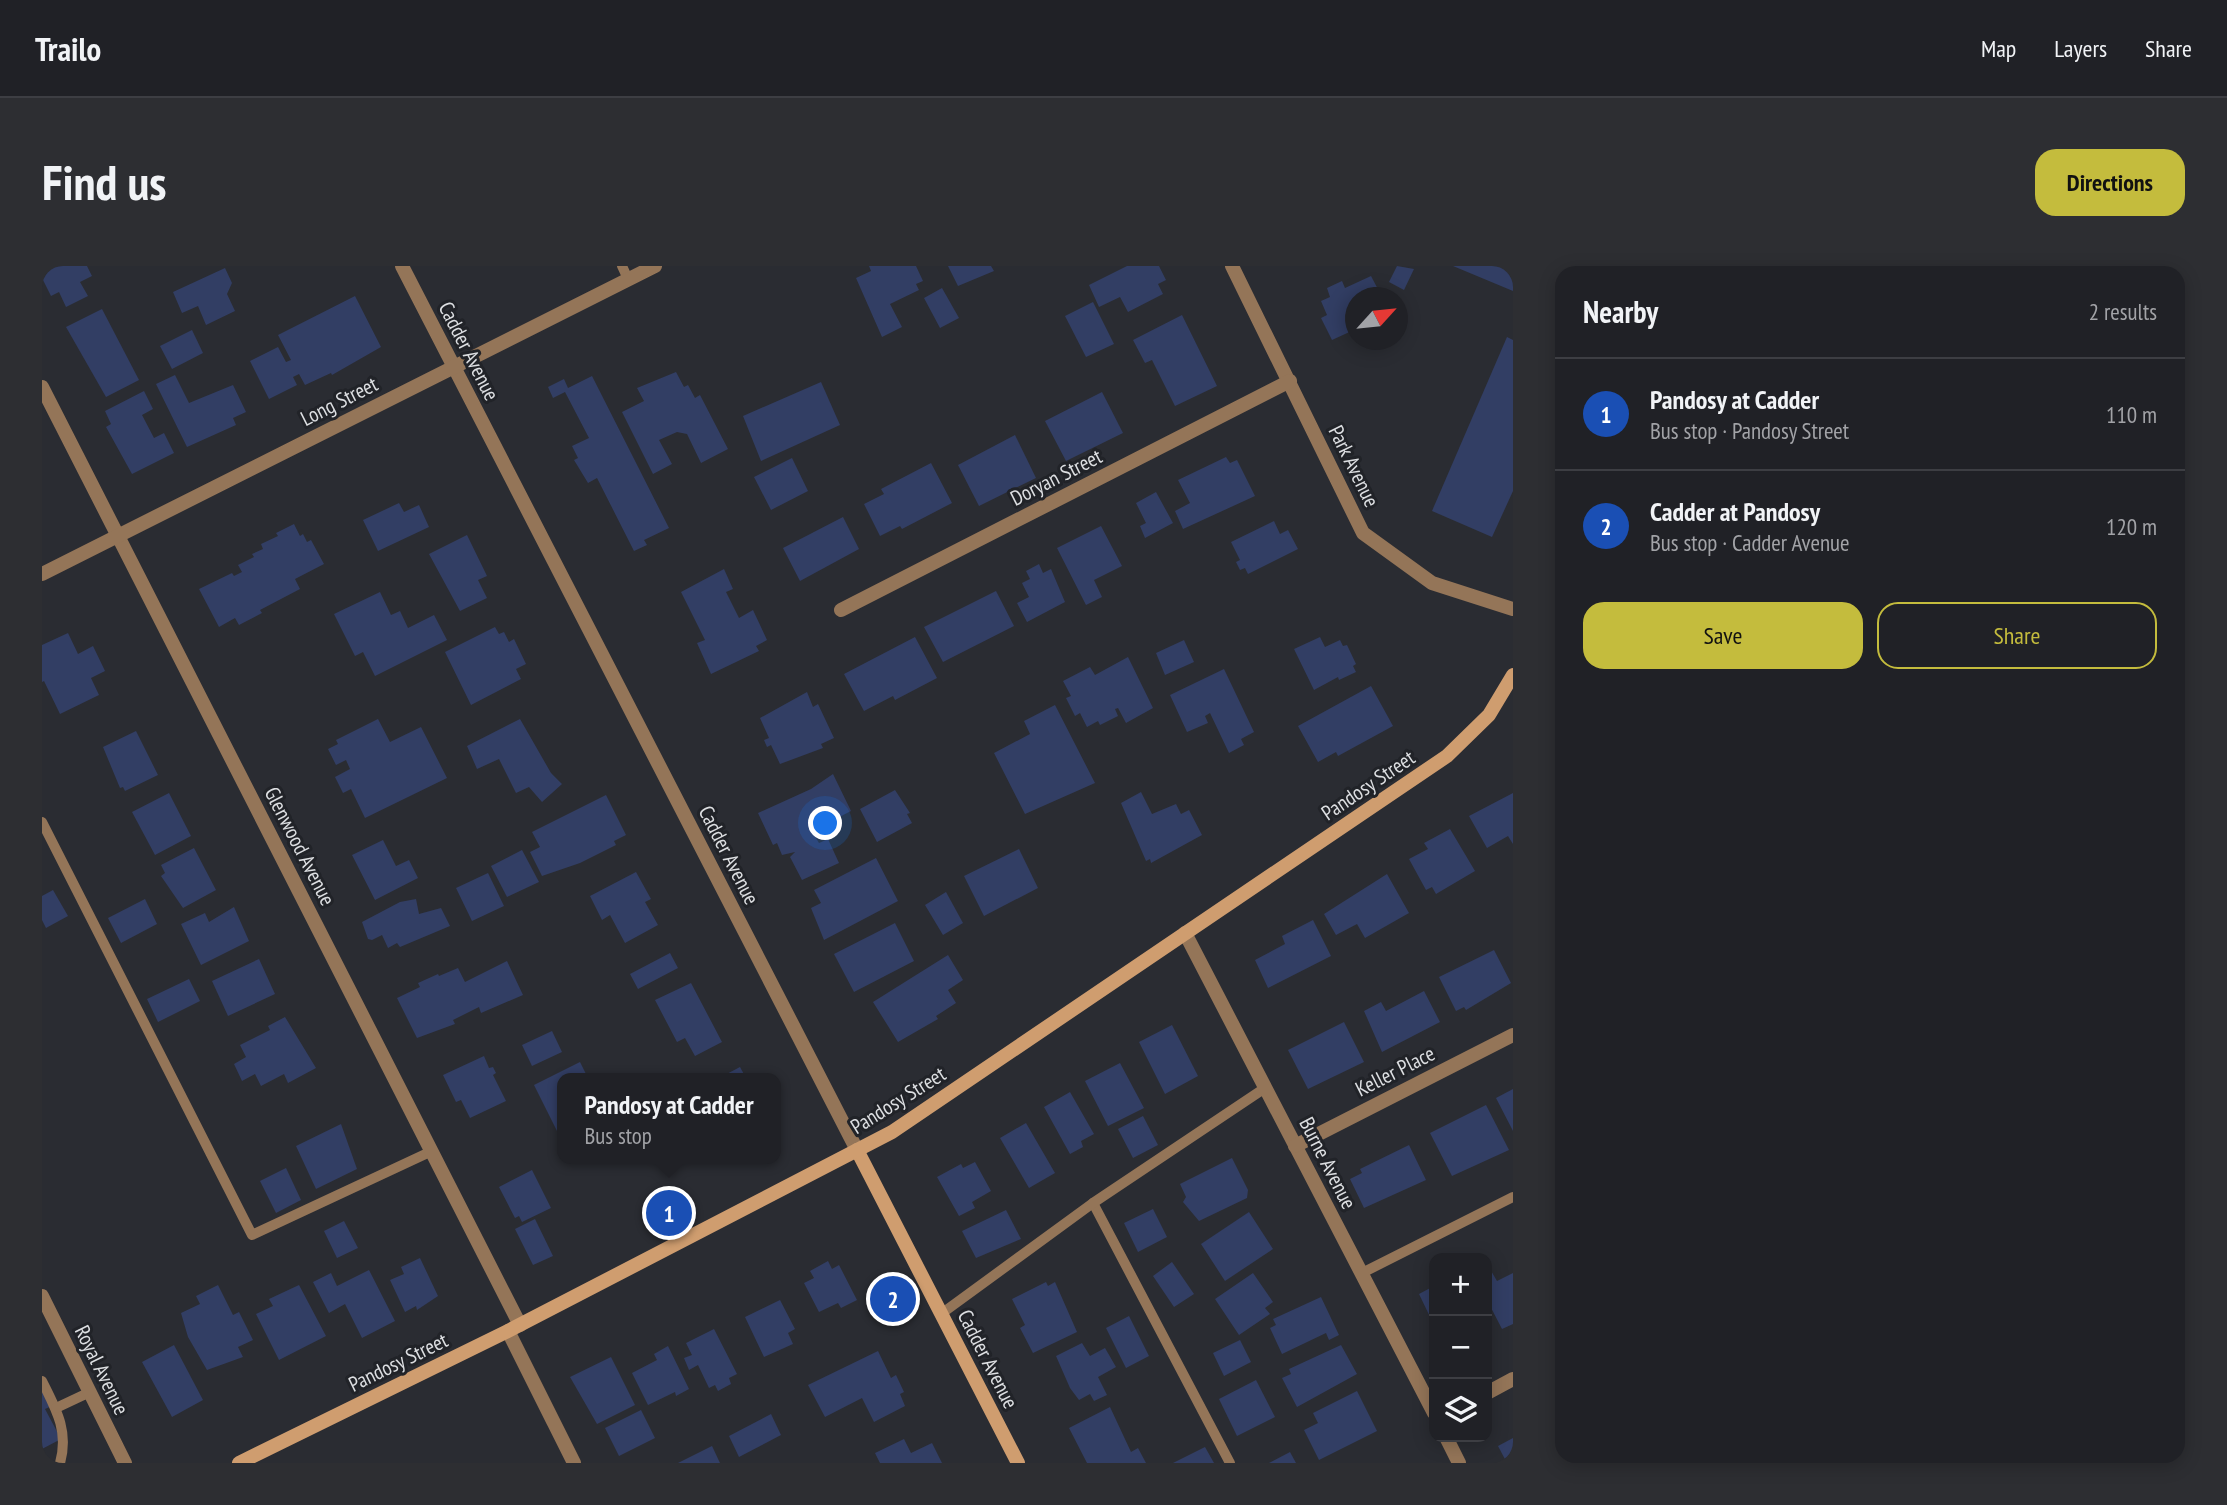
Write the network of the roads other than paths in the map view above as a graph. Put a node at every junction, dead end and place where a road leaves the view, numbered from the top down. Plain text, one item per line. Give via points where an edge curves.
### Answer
1 (402, 266) edge
2 (654, 266) edge
3 (1232, 266) edge
4 (625, 273) edge
5 (454, 367) junction
6 (1290, 381) junction
7 (42, 387) edge
8 (118, 536) junction
9 (42, 574) edge
10 (1513, 609) edge
11 (841, 610) dead end
12 (1513, 675) edge
13 (42, 822) edge
14 (1185, 933) junction
15 (1513, 1035) edge
16 (1265, 1088) junction
17 (1295, 1146) junction
18 (857, 1150) junction
19 (432, 1151) junction
20 (1513, 1197) edge
21 (1093, 1203) junction
22 (1362, 1273) junction
23 (42, 1296) edge
24 (941, 1314) junction
25 (514, 1328) junction
26 (1513, 1379) edge
27 (42, 1381) edge
28 (1492, 1390) edge
29 (90, 1392) junction
30 (1429, 1403) edge
31 (56, 1408) junction
32 (1448, 1442) edge
33 (60, 1463) edge
34 (125, 1463) edge
35 (239, 1463) edge
36 (574, 1463) edge
37 (1018, 1463) edge
38 (1230, 1463) edge
39 (1459, 1463) edge

1 - 5 street, Cadder Avenue
2 - 4 street, Long Street
3 - 6 street, Park Avenue
4 - 5 street, Long Street
5 - 8 street, Long Street
5 - 18 street, Cadder Avenue
6 - 10 street, Park Avenue via 1363,533 1432,583
6 - 11 street, Doryan Street
7 - 8 street, Glenwood Avenue
8 - 9 street, Long Street
8 - 19 street, Glenwood Avenue
12 - 14 main road, Pandosy Street via 1489,715 1447,756
13 - 19 lane via 252,1235
14 - 16 street, Burne Avenue
14 - 18 main road, Pandosy Street via 892,1132
15 - 17 street, Keller Place
16 - 17 street, Burne Avenue
16 - 21 lane
17 - 22 street, Burne Avenue
18 - 24 main road, Cadder Avenue
18 - 25 main road, Pandosy Street
19 - 25 street, Glenwood Avenue
20 - 22 lane
21 - 24 lane
21 - 38 lane
22 - 30 street, Burne Avenue
23 - 29 street, Royal Avenue
24 - 37 main road, Cadder Avenue
25 - 35 main road, Pandosy Street
25 - 36 street, Glenwood Avenue
26 - 28 street
27 - 31 lane
29 - 31 lane
29 - 34 street, Royal Avenue
31 - 33 lane via 65,1446
32 - 39 street

